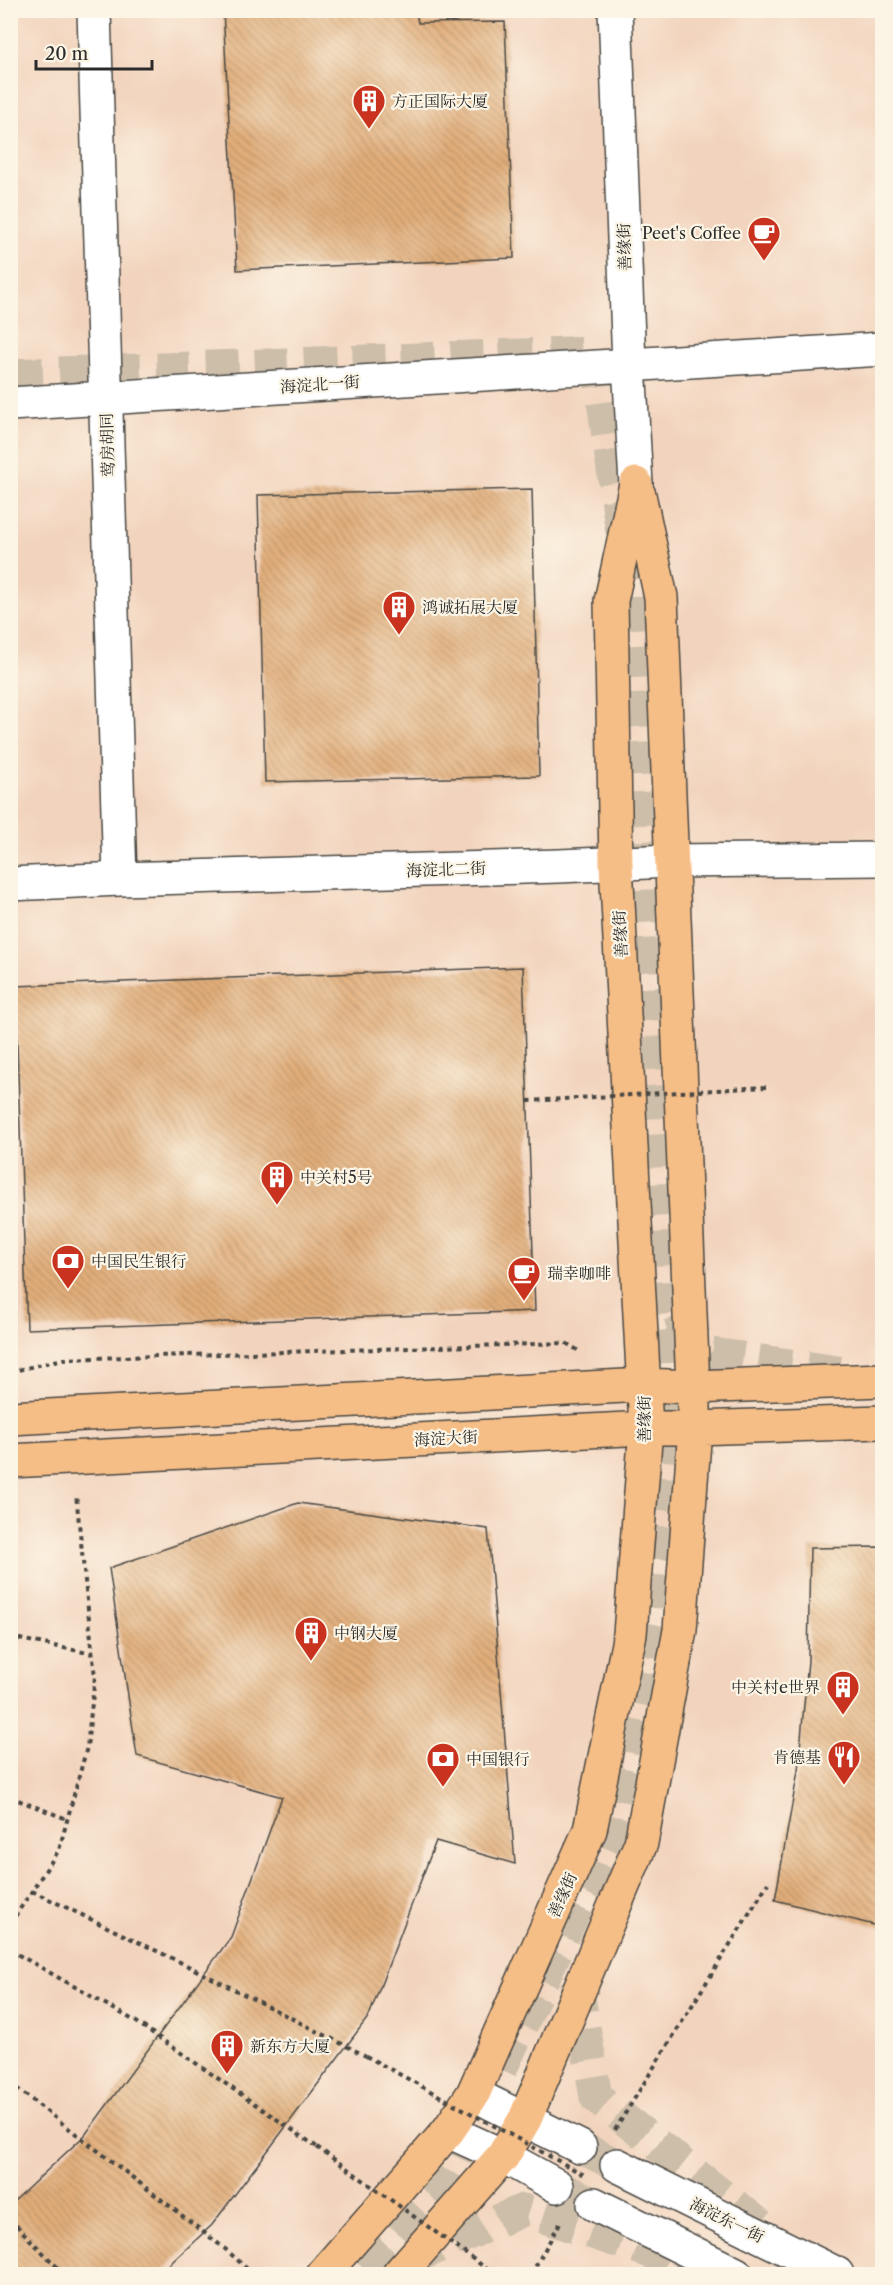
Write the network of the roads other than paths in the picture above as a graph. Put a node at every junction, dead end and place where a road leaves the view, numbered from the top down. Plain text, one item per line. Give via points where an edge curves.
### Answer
1 (94, 10) edge
2 (615, 10) edge
3 (882, 349) edge
4 (629, 364) junction
5 (106, 398) junction
6 (10, 404) edge
7 (636, 484) junction
8 (882, 859) edge
9 (670, 861) junction
10 (616, 864) junction
11 (120, 879) junction
12 (10, 884) edge
13 (882, 1380) edge
14 (644, 1385) junction
15 (693, 1386) junction
16 (10, 1418) edge
17 (882, 1422) edge
18 (646, 1428) junction
19 (695, 1428) junction
20 (10, 1461) edge
21 (473, 2094) junction
22 (525, 2119) junction
23 (448, 2132) junction
24 (503, 2157) junction
25 (587, 2175) junction
26 (323, 2274) edge
27 (399, 2274) edge
28 (736, 2274) edge
29 (837, 2274) edge

1 - 5 street, 莺房胡同
2 - 4 street, 善缘街
3 - 4 street, 海淀北一街
4 - 5 street, 海淀北一街
4 - 7 street, 善缘街
5 - 6 street, 海淀北一街
5 - 11 street, 莺房胡同
7 - 9 main road, 善缘街 via 661,597
7 - 10 main road, 善缘街 via 611,601
8 - 9 street, 海淀北二街
9 - 10 street, 海淀北二街
9 - 15 main road, 善缘街
10 - 11 street, 海淀北二街
10 - 14 main road, 善缘街
11 - 12 street, 海淀北二街
13 - 15 main road
14 - 15 main road
14 - 16 main road
14 - 18 main road, 善缘街
15 - 19 main road, 善缘街
17 - 19 main road, 海淀大街
18 - 19 main road, 海淀大街
18 - 20 main road, 海淀大街
18 - 21 main road, 善缘街 via 630,1634 590,1830
19 - 22 main road, 善缘街 via 680,1630 641,1843
21 - 22 street, 海淀东一街
21 - 23 main road, 善缘街
22 - 24 main road, 善缘街
22 - 25 street, 海淀东一街
23 - 24 street, 海淀东一街
23 - 26 main road, 善缘街
24 - 25 street, 海淀东一街
24 - 27 main road, 善缘街
25 - 28 street, 海淀东一街
25 - 29 street, 海淀东一街

